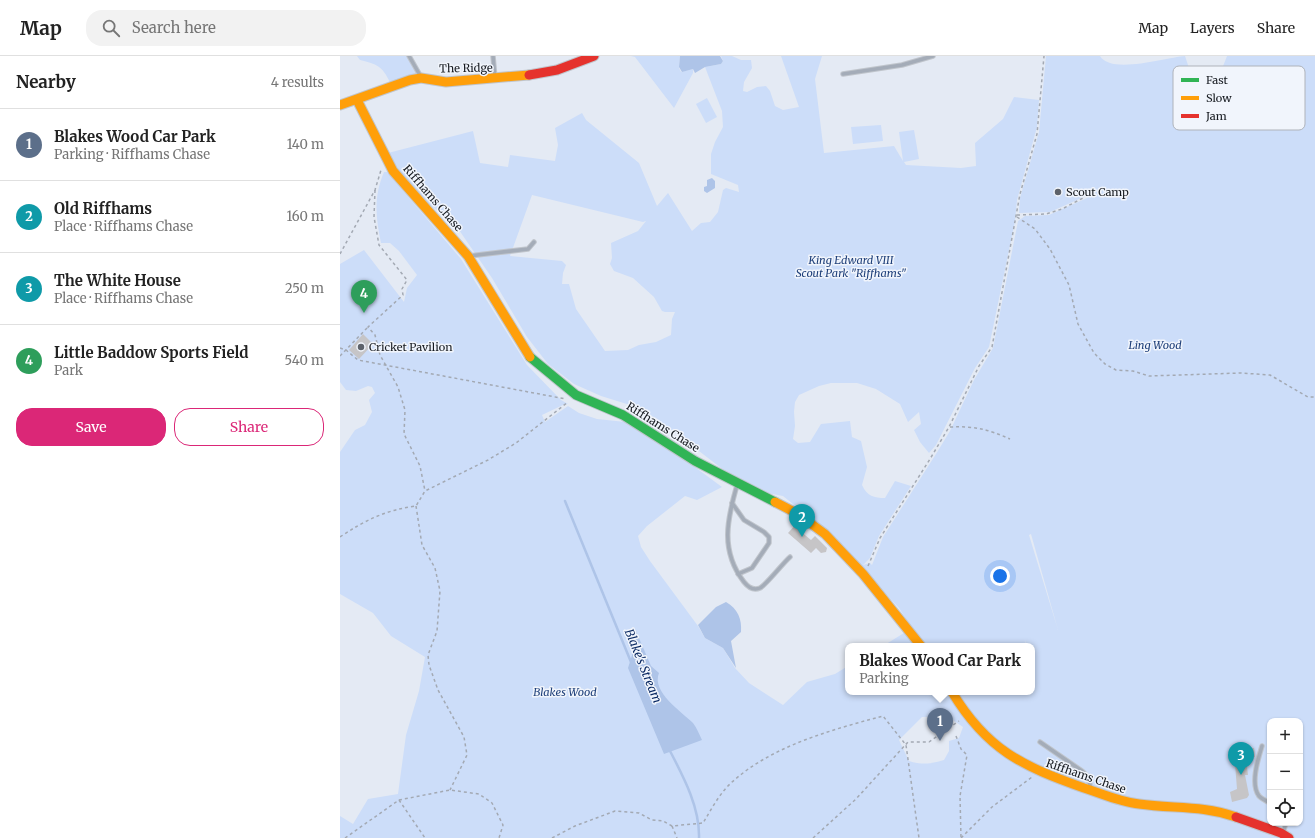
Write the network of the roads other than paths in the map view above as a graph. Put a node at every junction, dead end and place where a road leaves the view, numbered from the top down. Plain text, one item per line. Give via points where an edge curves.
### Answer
1 (409, 56) edge
2 (493, 56) edge
3 (594, 56) edge
4 (933, 56) edge
5 (843, 74) dead end
6 (421, 78) junction
7 (495, 79) junction
8 (357, 100) junction
9 (340, 105) edge
10 (534, 242) dead end
11 (468, 256) junction
12 (738, 484) junction
13 (732, 504) junction
14 (790, 557) dead end
15 (738, 574) junction
16 (919, 643) edge
17 (954, 695) edge
18 (1040, 742) dead end
19 (1262, 746) dead end
20 (1092, 791) junction
21 (1267, 801) edge
22 (1286, 836) edge

1 - 6 lane
2 - 7 lane
3 - 7 street, The Ridge via 558,70
4 - 5 lane via 902,65
6 - 7 street, The Ridge via 446,82
6 - 8 street, The Ridge
8 - 9 street, The Ridge
8 - 11 street, Riffhams Chase via 393,171
10 - 11 lane via 528,249
11 - 12 street, Riffhams Chase via 529,356 576,395 623,415 695,461
12 - 13 lane
12 - 16 street, Riffhams Chase via 798,514 825,534 863,574
13 - 15 lane via 727,533 732,565
13 - 15 lane via 744,520 769,537 769,543 752,568
14 - 15 lane via 764,586 758,589 752,589
17 - 20 street, Riffhams Chase via 960,708 983,736 1010,756 1039,772
18 - 20 lane via 1082,772 1091,784
19 - 21 lane via 1255,770 1257,791 1260,797
20 - 22 street, Riffhams Chase via 1131,803 1209,809

